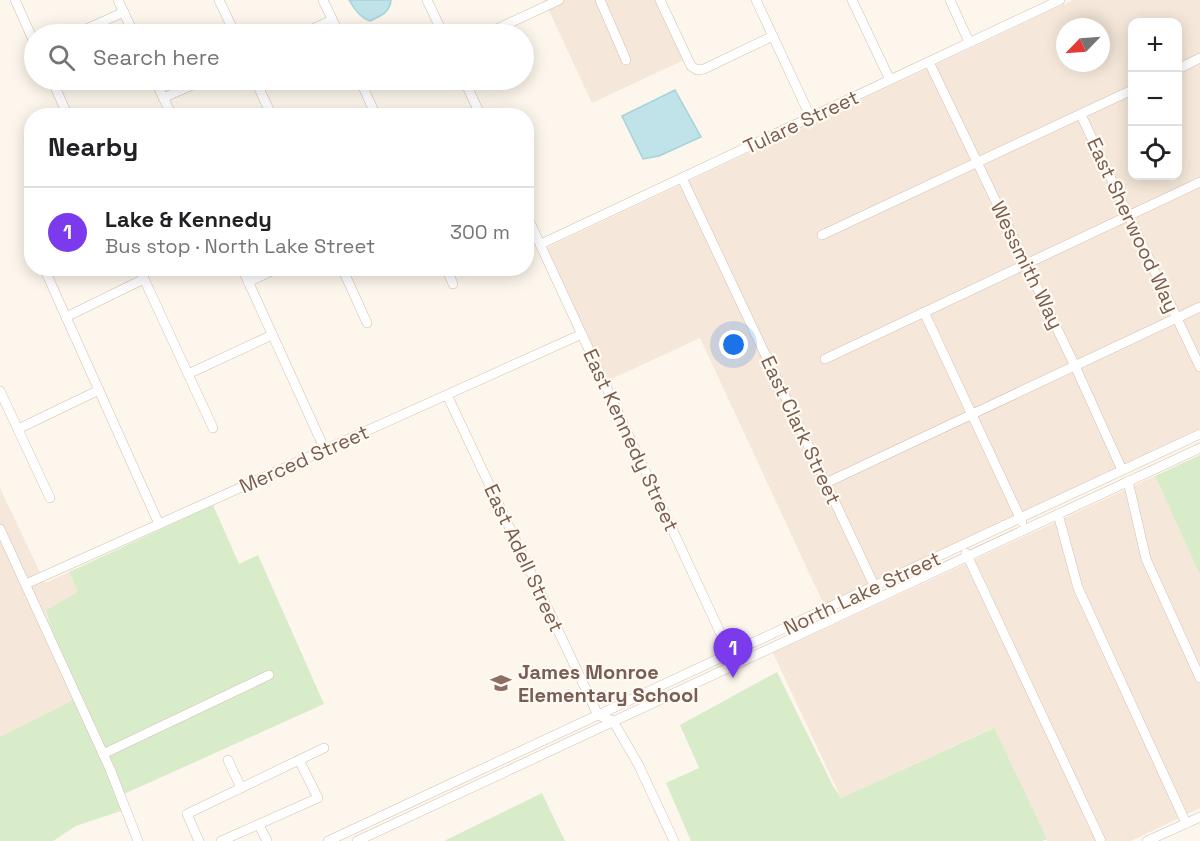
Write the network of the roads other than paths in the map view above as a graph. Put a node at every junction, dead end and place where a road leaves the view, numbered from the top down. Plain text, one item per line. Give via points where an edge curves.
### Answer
1 (15, 0) edge
2 (118, 0) edge
3 (219, 0) edge
4 (323, 0) edge
5 (427, 0) edge
6 (559, 0) edge
7 (600, 0) edge
8 (660, 0) edge
9 (756, 0) edge
10 (852, 0) edge
11 (950, 0) edge
12 (1060, 0) edge
13 (124, 12) junction
14 (332, 20) junction
15 (26, 24) edge
16 (97, 24) edge
17 (129, 24) edge
18 (230, 24) edge
19 (323, 24) edge
20 (334, 24) edge
21 (438, 24) edge
22 (507, 24) edge
23 (773, 36) junction
24 (969, 42) junction
25 (1200, 58) edge
26 (626, 60) dead end
27 (929, 62) junction
28 (1182, 67) edge
29 (890, 80) junction
30 (56, 90) edge
31 (160, 90) edge
32 (182, 90) edge
33 (260, 90) edge
34 (364, 90) edge
35 (469, 90) edge
36 (1128, 92) edge
37 (164, 98) junction
38 (64, 108) edge
39 (168, 108) edge
40 (268, 108) edge
41 (372, 108) edge
42 (477, 108) edge
43 (1081, 115) junction
44 (811, 118) junction
45 (977, 162) junction
46 (682, 178) junction
47 (1200, 182) edge
48 (1129, 216) junction
49 (534, 230) edge
50 (822, 235) dead end
51 (541, 244) junction
52 (1026, 264) junction
53 (48, 276) edge
54 (143, 276) edge
55 (245, 276) edge
56 (261, 276) edge
57 (346, 276) edge
58 (450, 276) edge
59 (144, 279) junction
60 (248, 282) junction
61 (453, 284) dead end
62 (1200, 307) edge
63 (924, 312) junction
64 (66, 318) junction
65 (1177, 318) junction
66 (367, 323) dead end
67 (582, 334) junction
68 (272, 335) junction
69 (825, 359) dead end
70 (1075, 366) junction
71 (1200, 367) edge
72 (188, 374) junction
73 (99, 390) junction
74 (0, 391) edge
75 (447, 395) junction
76 (972, 414) junction
77 (213, 428) dead end
78 (18, 429) junction
79 (1200, 434) edge
80 (1200, 448) edge
81 (325, 450) junction
82 (1122, 470) junction
83 (1128, 482) junction
84 (826, 483) junction
85 (50, 498) dead end
86 (1058, 514) junction
87 (1020, 518) junction
88 (159, 524) junction
89 (0, 529) edge
90 (1025, 529) junction
91 (962, 546) junction
92 (968, 557) junction
93 (26, 584) junction
94 (874, 585) junction
95 (730, 654) junction
96 (736, 665) junction
97 (269, 675) dead end
98 (1200, 678) edge
99 (598, 715) junction
100 (612, 721) junction
101 (324, 748) dead end
102 (103, 754) junction
103 (228, 760) dead end
104 (299, 760) junction
105 (488, 766) junction
106 (505, 771) junction
107 (241, 788) junction
108 (1200, 817) edge
109 (1186, 823) junction
110 (259, 825) junction
111 (138, 841) edge
112 (199, 841) edge
113 (221, 841) edge
114 (267, 841) edge
115 (328, 841) edge
116 (357, 841) edge
117 (674, 841) edge
118 (1101, 841) edge
119 (1147, 841) edge

1 - 15 street
2 - 13 street
3 - 18 street
4 - 14 street
5 - 21 street
6 - 22 street
7 - 26 street
8 - 23 street via 691,66 697,70
9 - 23 street
10 - 29 street
11 - 24 street
12 - 24 street, Tulare Street
13 - 16 street
13 - 17 street
14 - 19 street
14 - 20 street
23 - 44 street
24 - 27 street, Tulare Street
25 - 28 street
27 - 29 street, Tulare Street
27 - 45 street, Wessmith Way
29 - 44 street, Tulare Street
30 - 38 street
31 - 37 street
32 - 37 street
33 - 40 street
34 - 41 street
35 - 42 street
36 - 43 street
37 - 39 street
43 - 45 street
43 - 48 street, East Sherwood Way
44 - 46 street, Tulare Street
45 - 50 street
45 - 52 street, Wessmith Way
46 - 51 street, Tulare Street
46 - 84 street, East Clark Street
47 - 48 street
48 - 52 street
48 - 65 street, East Sherwood Way
49 - 51 street, East Kennedy Street
51 - 67 street, East Kennedy Street
52 - 63 street
52 - 70 street, Wessmith Way
53 - 64 street
54 - 59 street
55 - 60 street
56 - 60 street
57 - 66 street
58 - 61 street
59 - 64 street
59 - 72 street
60 - 68 street
62 - 65 street
63 - 69 street
63 - 76 street
64 - 73 street
65 - 70 street
65 - 71 street, East Sherwood Way
67 - 75 street, Merced Street
67 - 95 street, East Kennedy Street
68 - 72 street
68 - 81 street
70 - 76 street
70 - 82 street, Wessmith Way
72 - 77 street
73 - 78 street
73 - 88 street
74 - 78 street
75 - 81 street, Merced Street
75 - 99 street, East Adell Street
76 - 84 street
76 - 87 street
78 - 85 street
79 - 82 street, North Lake Street
80 - 83 street, North Lake Street
81 - 88 street, Merced Street
82 - 87 street, North Lake Street
83 - 86 street, North Lake Street
83 - 98 street via 1146,559
84 - 94 street, East Clark Street
86 - 90 street, North Lake Street
86 - 109 street via 1078,588
87 - 90 street
87 - 91 street, North Lake Street
88 - 93 street, Merced Street
89 - 93 street
90 - 92 street, North Lake Street
91 - 92 street
91 - 94 street, North Lake Street
92 - 96 street, North Lake Street
92 - 118 street
93 - 102 street
94 - 95 street, North Lake Street
95 - 96 street, East Kennedy Street
95 - 99 street, North Lake Street
96 - 100 street, North Lake Street
97 - 102 street
99 - 100 street
99 - 105 street, North Lake Street
100 - 106 street, North Lake Street
100 - 117 street via 638,764
101 - 104 street
102 - 111 street
103 - 107 street
104 - 107 street
104 - 110 street via 318,798
105 - 106 street
105 - 115 street, North Lake Street
106 - 116 street, North Lake Street
107 - 112 street via 187,814
108 - 109 street
109 - 119 street
110 - 113 street
110 - 114 street

